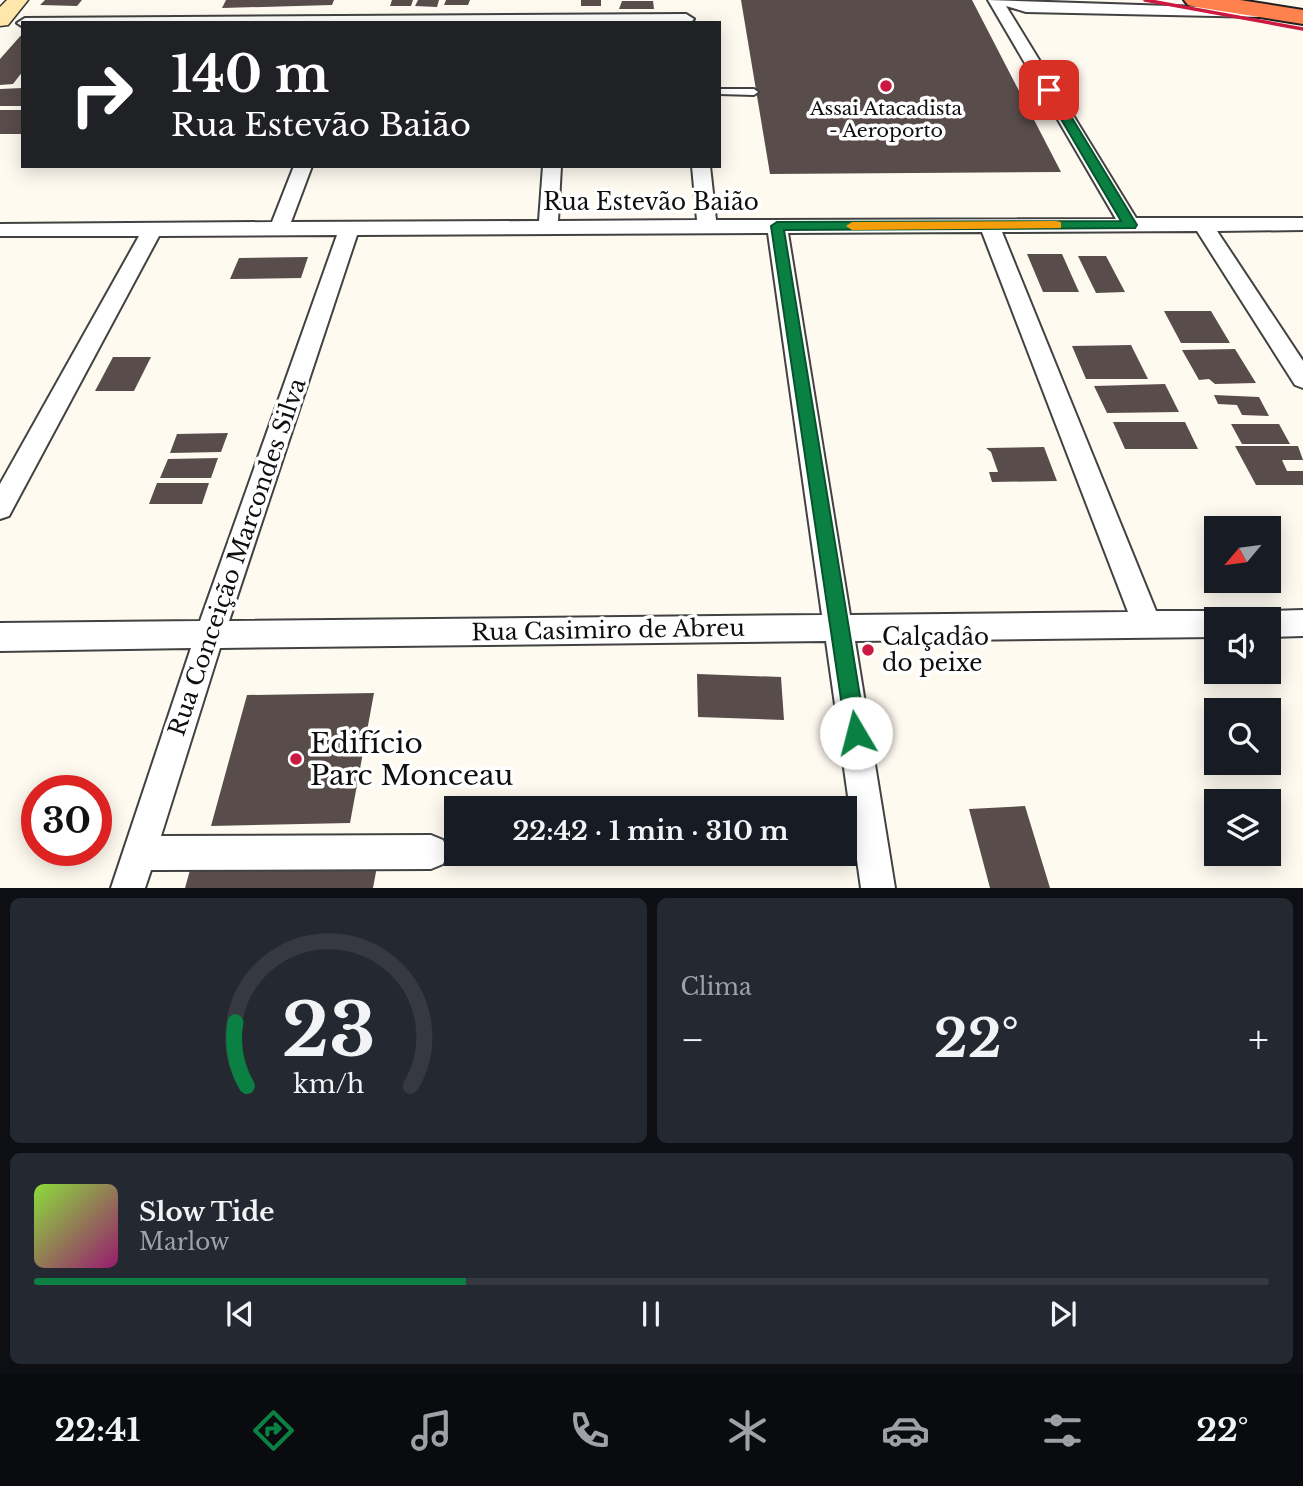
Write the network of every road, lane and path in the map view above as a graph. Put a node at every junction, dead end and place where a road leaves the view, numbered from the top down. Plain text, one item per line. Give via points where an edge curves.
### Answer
1 (18, 0) edge
2 (366, 0) edge
3 (685, 0) edge
4 (995, 0) edge
5 (1004, 0) edge
6 (1196, 0) edge
7 (1303, 6) edge
8 (1267, 7) edge
9 (1026, 8) junction
10 (1303, 17) edge
11 (0, 21) edge
12 (357, 21) edge
13 (687, 21) edge
14 (21, 23) edge
15 (1009, 23) junction
16 (721, 91) edge
17 (754, 92) dead end
18 (302, 168) edge
19 (552, 168) edge
20 (701, 168) edge
21 (989, 225) junction
22 (1130, 225) junction
23 (1203, 225) junction
24 (1303, 225) edge
25 (707, 226) junction
26 (777, 226) junction
27 (548, 227) junction
28 (349, 228) junction
29 (153, 229) junction
30 (279, 229) junction
31 (0, 230) edge
32 (1303, 379) edge
33 (0, 508) edge
34 (1204, 624) edge
35 (1281, 624) edge
36 (1303, 624) edge
37 (1147, 625) junction
38 (840, 628) junction
39 (210, 634) junction
40 (0, 636) edge
41 (430, 852) dead end
42 (139, 853) junction
43 (128, 887) edge
44 (878, 887) edge

1 - 11 street
2 - 12 street
3 - 13 street
4 - 15 street
5 - 9 street
6 - 8 highway
7 - 8 highway
8 - 9 street
8 - 10 highway
9 - 15 street
11 - 14 street
15 - 22 street
16 - 17 lane
18 - 30 street
19 - 27 street
20 - 25 street
21 - 22 street, Rua Estevão Baião
21 - 26 street, Rua Estevão Baião
21 - 37 street
22 - 23 street, Rua Estevão Baião
23 - 24 street, Rua Estevão Baião
23 - 32 street
25 - 26 street, Rua Estevão Baião
25 - 27 street, Rua Estevão Baião
26 - 38 street
27 - 28 street, Rua Estevão Baião
28 - 30 street, Rua Estevão Baião
28 - 39 street, Rua Conceição Marcondes Silva
29 - 30 street, Rua Estevão Baião
29 - 31 street, Rua Estevão Baião
29 - 33 street
34 - 37 street, Rua Casimiro de Abreu
35 - 36 street
37 - 38 street, Rua Casimiro de Abreu
38 - 39 street, Rua Casimiro de Abreu
38 - 44 street
39 - 40 street, Rua Casimiro de Abreu
39 - 42 street, Rua Conceição Marcondes Silva
41 - 42 street
42 - 43 street, Rua Conceição Marcondes Silva

